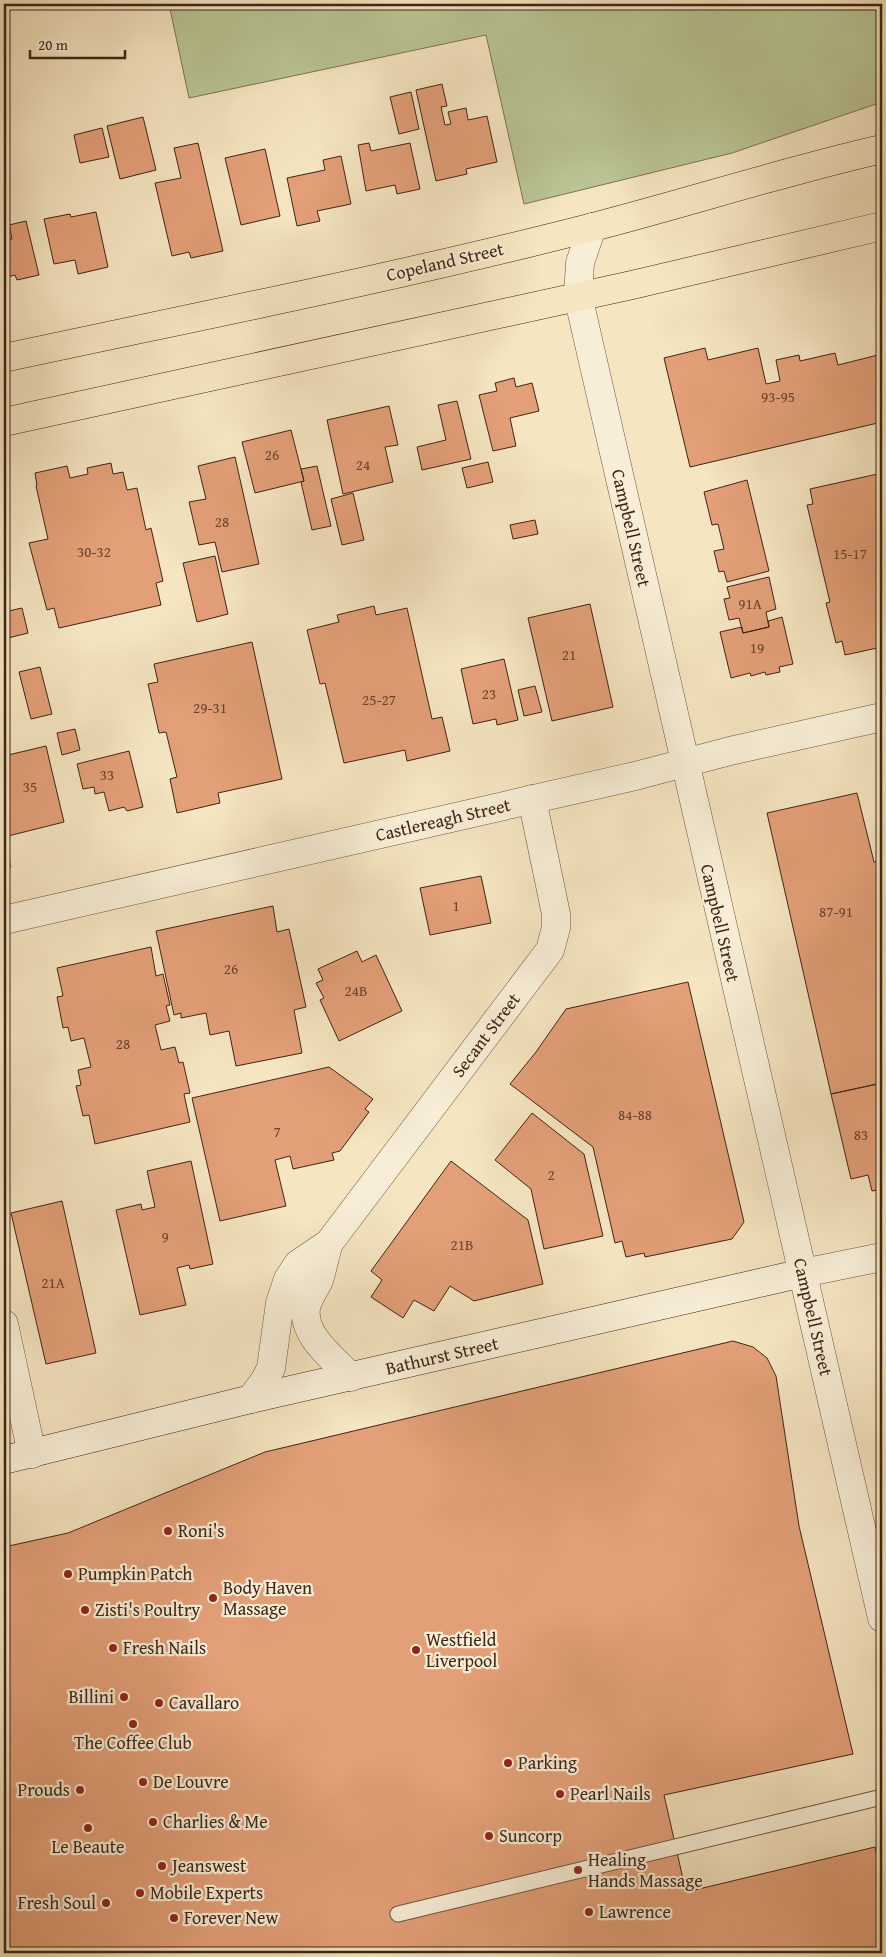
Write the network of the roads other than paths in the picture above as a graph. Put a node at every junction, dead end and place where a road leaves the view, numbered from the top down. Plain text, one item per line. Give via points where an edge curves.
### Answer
1 (882, 148) edge
2 (882, 226) edge
3 (592, 227) junction
4 (578, 296) junction
5 (4, 358) edge
6 (4, 422) edge
7 (882, 717) edge
8 (685, 763) junction
9 (532, 799) junction
10 (4, 920) edge
11 (329, 1243) junction
12 (882, 1257) edge
13 (804, 1273) junction
14 (4, 1324) edge
15 (351, 1377) junction
16 (251, 1400) junction
17 (32, 1454) junction
18 (4, 1460) edge
19 (882, 1618) edge
20 (882, 1797) edge
21 (398, 1914) dead end

1 - 3 highway, Copeland Street
2 - 4 highway
3 - 4 street, Campbell Street via 580,263
3 - 5 highway, Copeland Street via 400,273
4 - 6 highway
4 - 8 street, Campbell Street
7 - 8 street, Castlereagh Street
8 - 9 street, Castlereagh Street
8 - 13 street, Campbell Street via 709,877
9 - 10 street, Castlereagh Street
9 - 11 street, Secant Street via 556,914 550,950
11 - 15 street, Secant Street via 319,1280 306,1308 307,1320 310,1332
11 - 16 street, Secant Street via 298,1264 288,1279 280,1303 271,1368
12 - 13 street, Bathurst Street
13 - 15 street, Bathurst Street
13 - 19 street, Campbell Street
14 - 17 street
15 - 16 street, Bathurst Street
16 - 17 street, Bathurst Street
17 - 18 street, Bathurst Street
20 - 21 lane

